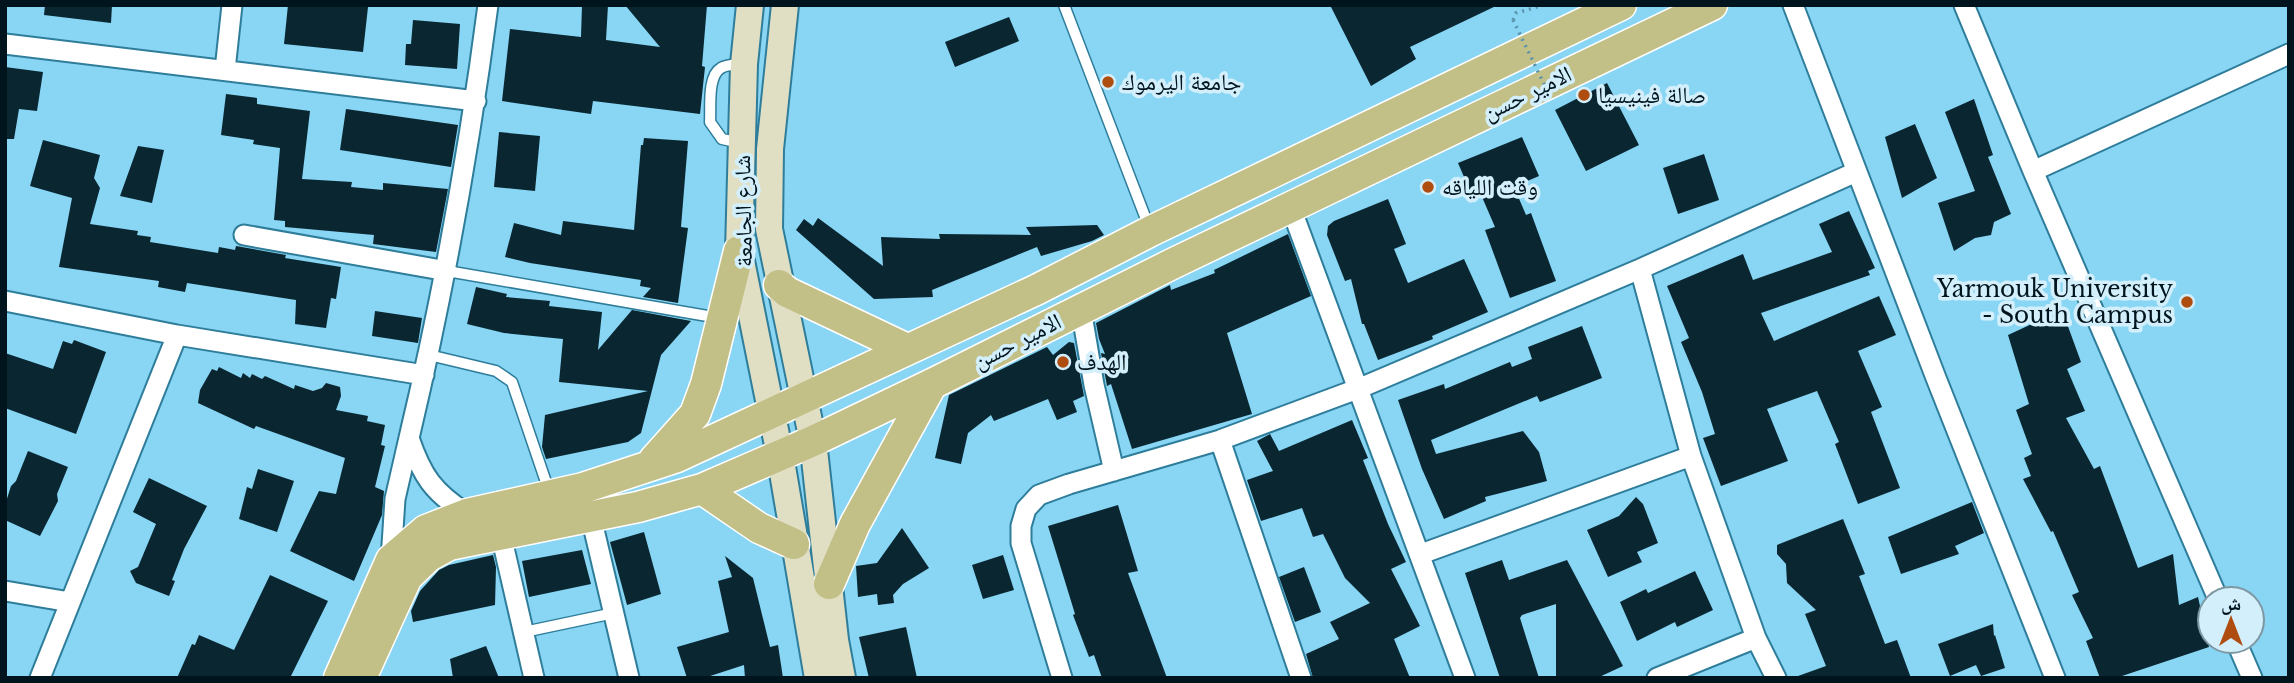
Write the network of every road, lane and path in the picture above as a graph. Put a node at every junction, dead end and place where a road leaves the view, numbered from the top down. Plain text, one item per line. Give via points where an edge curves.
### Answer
1 (232, 5) edge
2 (488, 5) edge
3 (750, 5) edge
4 (785, 5) edge
5 (1064, 5) edge
6 (1544, 5) edge
7 (1621, 5) edge
8 (1712, 5) edge
9 (1793, 5) edge
10 (1964, 5) edge
11 (5, 44) edge
12 (2289, 54) edge
13 (225, 70) junction
14 (1545, 86) dead end
15 (476, 101) junction
16 (2033, 171) junction
17 (1856, 172) junction
18 (1292, 208) junction
19 (1151, 231) junction
20 (244, 235) dead end
21 (739, 251) junction
22 (1640, 269) junction
23 (447, 271) junction
24 (779, 285) junction
25 (5, 301) edge
26 (1081, 309) junction
27 (722, 318) junction
28 (177, 335) junction
29 (908, 349) junction
30 (429, 355) junction
31 (424, 375) junction
32 (932, 384) junction
33 (1360, 388) junction
34 (804, 396) junction
35 (771, 411) junction
36 (409, 438) junction
37 (1220, 440) junction
38 (813, 441) junction
39 (780, 455) junction
40 (1690, 456) junction
41 (645, 468) junction
42 (1114, 471) junction
43 (702, 489) junction
44 (550, 495) junction
45 (467, 514) junction
46 (591, 517) junction
47 (501, 535) junction
48 (794, 544) junction
49 (1421, 554) junction
50 (391, 560) junction
51 (829, 584) junction
52 (2212, 585) edge
53 (5, 591) edge
54 (70, 602) junction
55 (614, 613) junction
56 (524, 632) junction
57 (1756, 638) junction
58 (2242, 655) edge
59 (40, 678) edge
60 (339, 678) edge
61 (361, 678) edge
62 (534, 678) edge
63 (629, 678) edge
64 (818, 678) edge
65 (842, 678) edge
66 (1062, 678) edge
67 (1301, 678) edge
68 (1465, 678) edge
69 (1657, 678) edge
70 (1776, 678) edge
71 (2055, 678) edge
72 (2252, 678) edge

1 - 13 street
2 - 15 street
3 - 21 main road, شارع الجامعة
4 - 24 main road, شارع الجامعة via 769,195 769,229
5 - 19 lane
6 - 14 path, bridge via 1513,16
7 - 19 main road, الامير حسن via 1589,16
8 - 18 main road, الامير حسن
9 - 17 street
10 - 16 street
11 - 13 street
12 - 16 street
13 - 15 street
15 - 23 street
16 - 52 street
17 - 22 street
17 - 71 street
18 - 26 main road, الامير حسن
18 - 33 street
19 - 29 main road, الامير حسن
20 - 23 street
21 - 27 main road
21 - 35 main road, شارع الجامعة
22 - 33 street
22 - 40 street
23 - 27 lane
23 - 30 street
24 - 29 main road
24 - 34 main road, شارع الجامعة
25 - 28 street
26 - 32 main road, الامير حسن
26 - 42 street
27 - 41 main road via 695,414
28 - 31 street
28 - 54 street
29 - 34 main road, الامير حسن
30 - 31 street
30 - 44 lane via 495,371 512,382
31 - 36 street
32 - 38 main road, الامير حسن
32 - 51 main road via 855,524
33 - 37 street
33 - 49 street
34 - 35 main road, الامير حسن
34 - 38 main road, شارع الجامعة
35 - 39 main road, شارع الجامعة
35 - 41 main road, الامير حسن
36 - 45 street via 419,468 445,500
36 - 50 street via 395,499
37 - 42 street
37 - 67 street
38 - 39 main road, الامير حسن
38 - 51 main road, شارع الجامعة
39 - 43 main road, الامير حسن
39 - 48 main road, شارع الجامعة
40 - 49 street
40 - 57 street
41 - 44 main road, الامير حسن
42 - 66 street via 1039,495 1021,526 1021,543
43 - 46 main road, الامير حسن
43 - 48 main road via 759,528
44 - 45 main road, الامير حسن
45 - 50 main road, الامير حسن via 426,530
46 - 47 main road, الامير حسن
46 - 55 street
47 - 56 street
47 - 61 main road, الامير حسن via 449,545 407,577
48 - 64 main road, شارع الجامعة
49 - 68 street
50 - 60 main road, الامير حسن
51 - 65 main road, شارع الجامعة
53 - 54 street
54 - 59 street
55 - 56 lane
55 - 63 street
56 - 62 street
57 - 69 street
57 - 70 street
58 - 72 street

